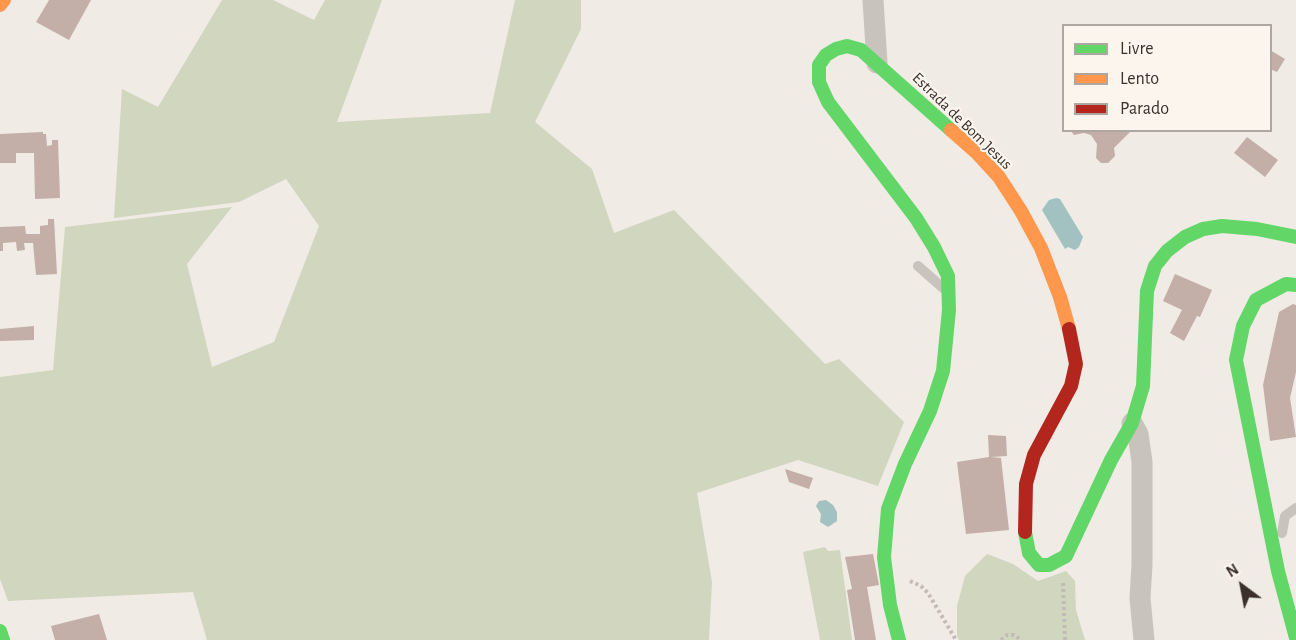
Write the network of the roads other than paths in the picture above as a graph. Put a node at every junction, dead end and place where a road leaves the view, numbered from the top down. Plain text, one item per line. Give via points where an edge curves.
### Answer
1 (4, 0) edge
2 (873, 0) edge
3 (0, 5) edge
4 (877, 63) junction
5 (1296, 237) edge
6 (918, 266) dead end
7 (1296, 285) edge
8 (948, 292) junction
9 (1132, 423) junction
10 (1296, 508) edge
11 (1274, 552) junction
12 (0, 631) edge
13 (1296, 638) edge
14 (3, 640) edge
15 (899, 640) edge
16 (1144, 640) edge

1 - 3 main road
2 - 4 street
4 - 8 main road, Estrada de Bom Jesus via 861,50 836,48 819,64 819,82 828,102 934,247 948,276
4 - 9 main road, Estrada de Bom Jesus via 999,177 1041,248 1060,297 1076,364 1071,386 1034,455 1026,484 1025,531 1029,553 1039,565 1049,565 1066,556
5 - 9 main road via 1222,226 1185,237 1167,251 1155,266 1147,291 1143,386
6 - 8 lane
7 - 11 main road via 1286,284 1256,300 1243,326 1236,360
8 - 15 main road, Estrada de Bom Jesus via 943,371 888,509 884,557
9 - 16 street via 1138,434 1142,462 1140,598
10 - 11 lane via 1282,521 1283,546
11 - 13 main road
12 - 14 main road

